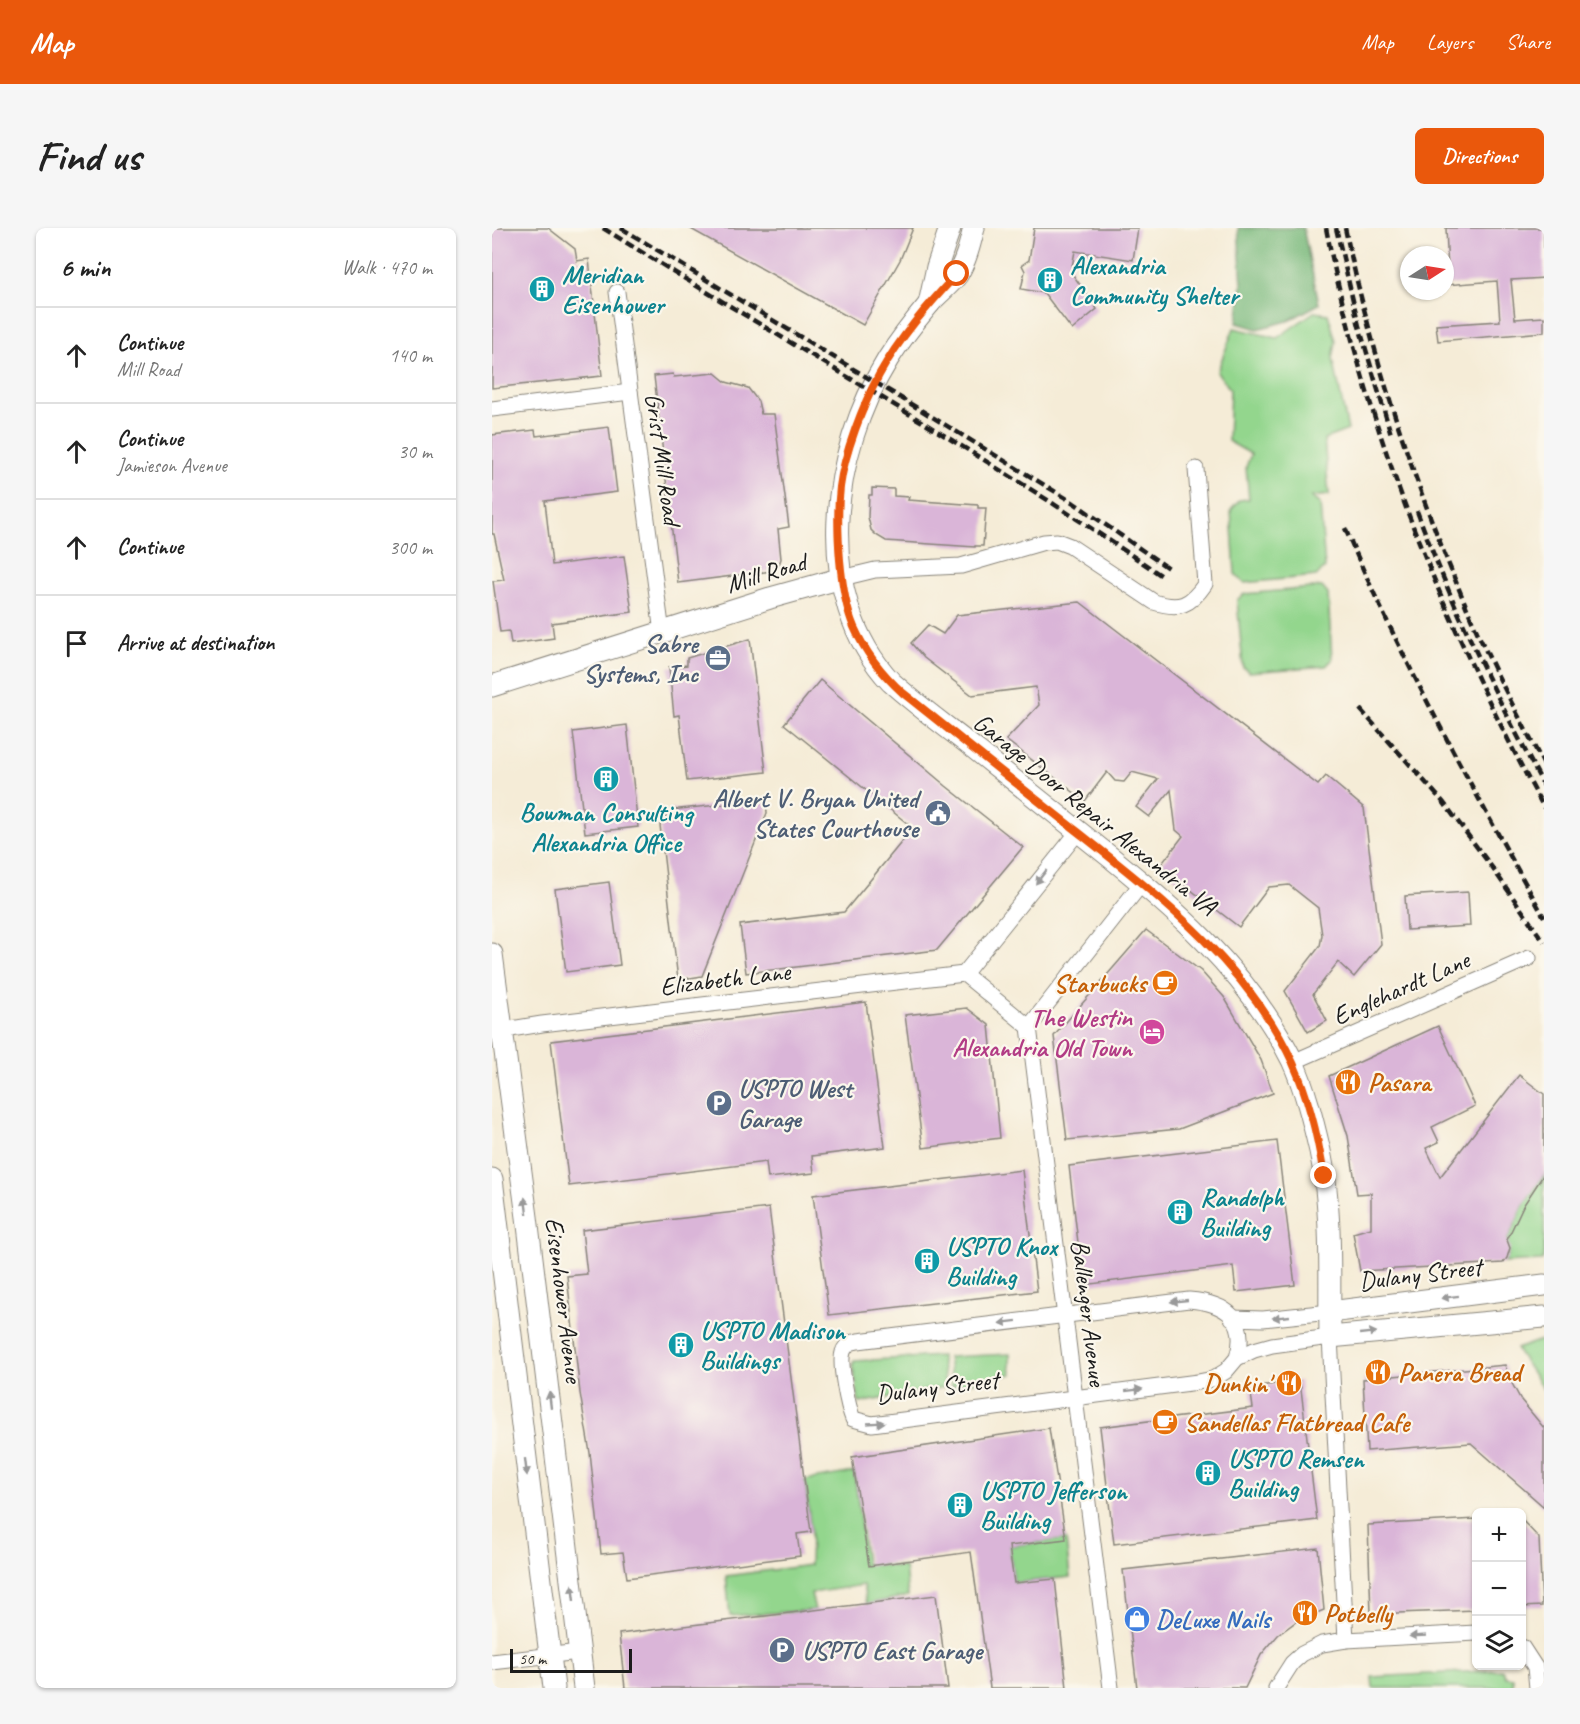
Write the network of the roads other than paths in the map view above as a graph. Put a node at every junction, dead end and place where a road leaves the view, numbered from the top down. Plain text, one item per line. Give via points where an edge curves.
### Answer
1 (951, 228) edge
2 (974, 228) edge
3 (617, 292) dead end
4 (928, 304) junction
5 (630, 392) junction
6 (492, 410) edge
7 (1196, 469) dead end
8 (842, 578) junction
9 (662, 633) junction
10 (492, 686) edge
11 (1078, 832) junction
12 (1142, 883) junction
13 (492, 954) edge
14 (1529, 957) dead end
15 (964, 974) junction
16 (1029, 1027) junction
17 (496, 1032) edge
18 (1293, 1062) junction
19 (492, 1179) edge
20 (1544, 1286) edge
21 (1330, 1312) junction
22 (1066, 1315) junction
23 (1544, 1317) edge
24 (1232, 1318) junction
25 (1330, 1337) junction
26 (1238, 1358) junction
27 (1076, 1397) junction
28 (1472, 1633) edge
29 (1346, 1640) junction
30 (579, 1652) junction
31 (1526, 1654) edge
32 (550, 1655) junction
33 (492, 1662) edge
34 (1539, 1684) edge
35 (554, 1688) edge
36 (584, 1688) edge
37 (1111, 1688) edge
38 (1276, 1688) edge

1 - 4 street, Mill Road
2 - 4 street, Mill Road via 957,274
3 - 5 street, Grist Mill Road
4 - 8 street, Mill Road via 879,375 846,459 838,510
5 - 6 street
5 - 9 street, Grist Mill Road
7 - 8 street via 1205,584 1184,604 1169,607 1154,602 1057,541 961,567 875,570
8 - 9 street, Mill Road
8 - 11 street, Garage Door Repair Alexandria VA via 854,627 883,673
9 - 10 street, Mill Road
11 - 12 street, Garage Door Repair Alexandria VA
11 -> 15 street
12 - 16 street
12 - 18 street, Garage Door Repair Alexandria VA via 1228,964 1261,1008
13 - 17 street, Eisenhower Avenue
14 - 18 street, Englehardt Lane
15 - 16 street
15 - 17 street, Elizabeth Lane
16 - 22 street, Ballenger Avenue
30 -> 17 street, Eisenhower Avenue via 527,1217
18 - 21 street, Garage Door Repair Alexandria VA via 1311,1115 1324,1176
19 -> 32 street
20 -> 21 street, Dulany Street
21 -> 24 street, Dulany Street
21 - 25 street, Garage Door Repair Alexandria VA
24 -> 22 street, Dulany Street via 1211,1302 1189,1300
22 - 27 street, Ballenger Avenue
22 -> 27 street, Dulany Street via 849,1343 843,1352 848,1407 853,1419 872,1424
25 -> 23 street, Dulany Street
24 - 26 street via 1240,1335
25 - 26 street, Dulany Street via 1272,1345
25 - 29 street
27 -> 26 street, Dulany Street via 1213,1379
27 - 37 street, Ballenger Avenue
28 -> 29 street
29 - 38 street via 1322,1644 1302,1654
30 - 32 street
30 - 36 street, Eisenhower Avenue
31 - 34 street via 1535,1667
32 - 33 street
32 - 35 street

